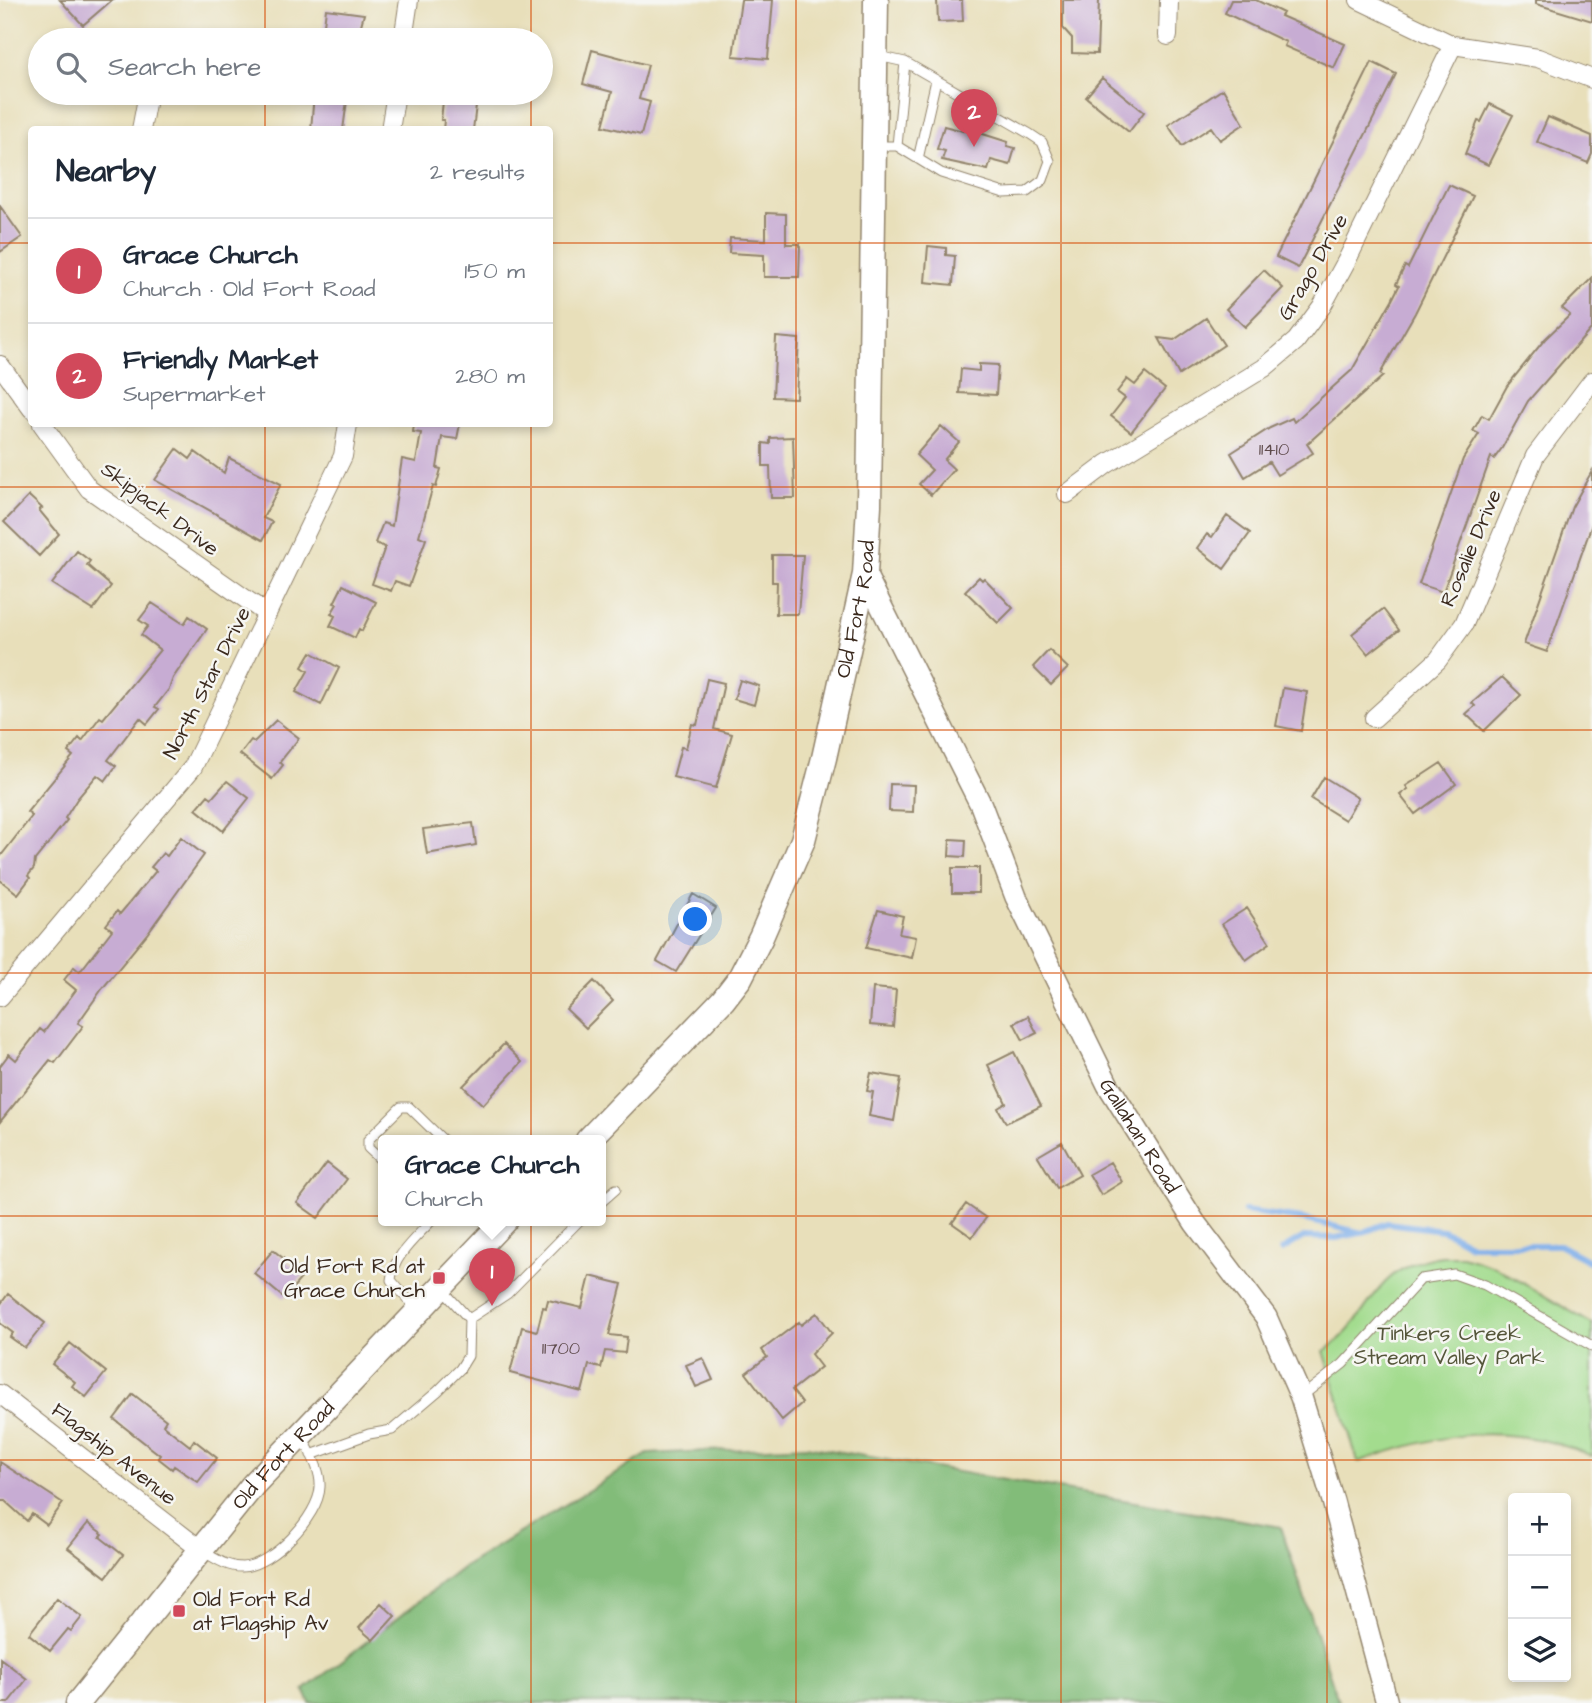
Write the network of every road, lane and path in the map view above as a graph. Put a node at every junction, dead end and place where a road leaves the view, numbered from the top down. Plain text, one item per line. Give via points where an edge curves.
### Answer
1 (409, 0) edge
2 (876, 0) edge
3 (1169, 0) edge
4 (1359, 0) edge
5 (405, 28) edge
6 (1168, 36) dead end
7 (1453, 45) junction
8 (875, 55) junction
9 (905, 62) junction
10 (1592, 79) edge
11 (936, 80) junction
12 (146, 105) edge
13 (394, 105) edge
14 (142, 126) edge
15 (391, 126) edge
16 (886, 146) junction
17 (918, 159) junction
18 (0, 365) edge
19 (1592, 381) edge
20 (28, 403) edge
21 (44, 427) edge
22 (348, 427) edge
23 (1067, 494) dead end
24 (865, 574) junction
25 (267, 614) junction
26 (1374, 718) dead end
27 (0, 997) edge
28 (437, 1135) edge
29 (593, 1135) edge
30 (378, 1158) edge
31 (616, 1189) dead end
32 (606, 1198) edge
33 (427, 1226) edge
34 (499, 1226) edge
35 (574, 1226) edge
36 (440, 1287) junction
37 (417, 1310) junction
38 (469, 1319) junction
39 (1592, 1346) edge
40 (0, 1394) edge
41 (1301, 1397) junction
42 (306, 1445) junction
43 (201, 1550) junction
44 (78, 1703) edge
45 (1387, 1703) edge

1 - 5 street
2 - 8 main road, Old Fort Road
3 - 6 street
4 - 7 street
7 - 10 street via 1538,58
7 - 23 street, Grago Drive via 1348,260 1296,341 1264,368 1107,464
8 - 9 lane
8 - 16 main road, Old Fort Road
9 - 11 lane
9 - 16 lane
11 - 17 lane
11 - 17 lane via 1042,142 1050,161 1043,180 1027,192 1004,193 941,173
12 - 14 street
13 - 15 street
16 - 17 lane
16 - 24 main road, Old Fort Road
18 - 20 street
19 - 26 street, Rosalie Drive via 1535,456 1464,624 1437,660
21 - 25 street, Skipjack Drive via 89,489
22 - 25 street, North Star Drive via 343,456
24 - 29 main road, Old Fort Road via 803,840 761,937 723,1000
24 - 41 street, Gallahan Road via 981,805 1016,897 1108,1086 1195,1223 1266,1317
25 - 27 street, North Star Drive via 193,767
28 - 30 lane via 408,1107 401,1107 368,1140 368,1149
31 - 32 lane
33 - 37 lane via 392,1270 391,1280
34 - 36 main road, Old Fort Road
35 - 38 lane via 507,1294
36 - 37 main road, Old Fort Road
36 - 38 lane
37 - 42 main road, Old Fort Road
38 - 42 lane via 468,1356 460,1369 392,1430
39 - 41 lane via 1485,1285 1454,1274 1421,1279 1343,1364
40 - 43 street, Flagship Avenue
41 - 45 street, Gallahan Road via 1334,1501
42 - 43 main road, Old Fort Road via 253,1485
42 - 43 lane via 320,1483 318,1500 311,1515 272,1557 240,1567 226,1565
43 - 44 main road, Old Fort Road

